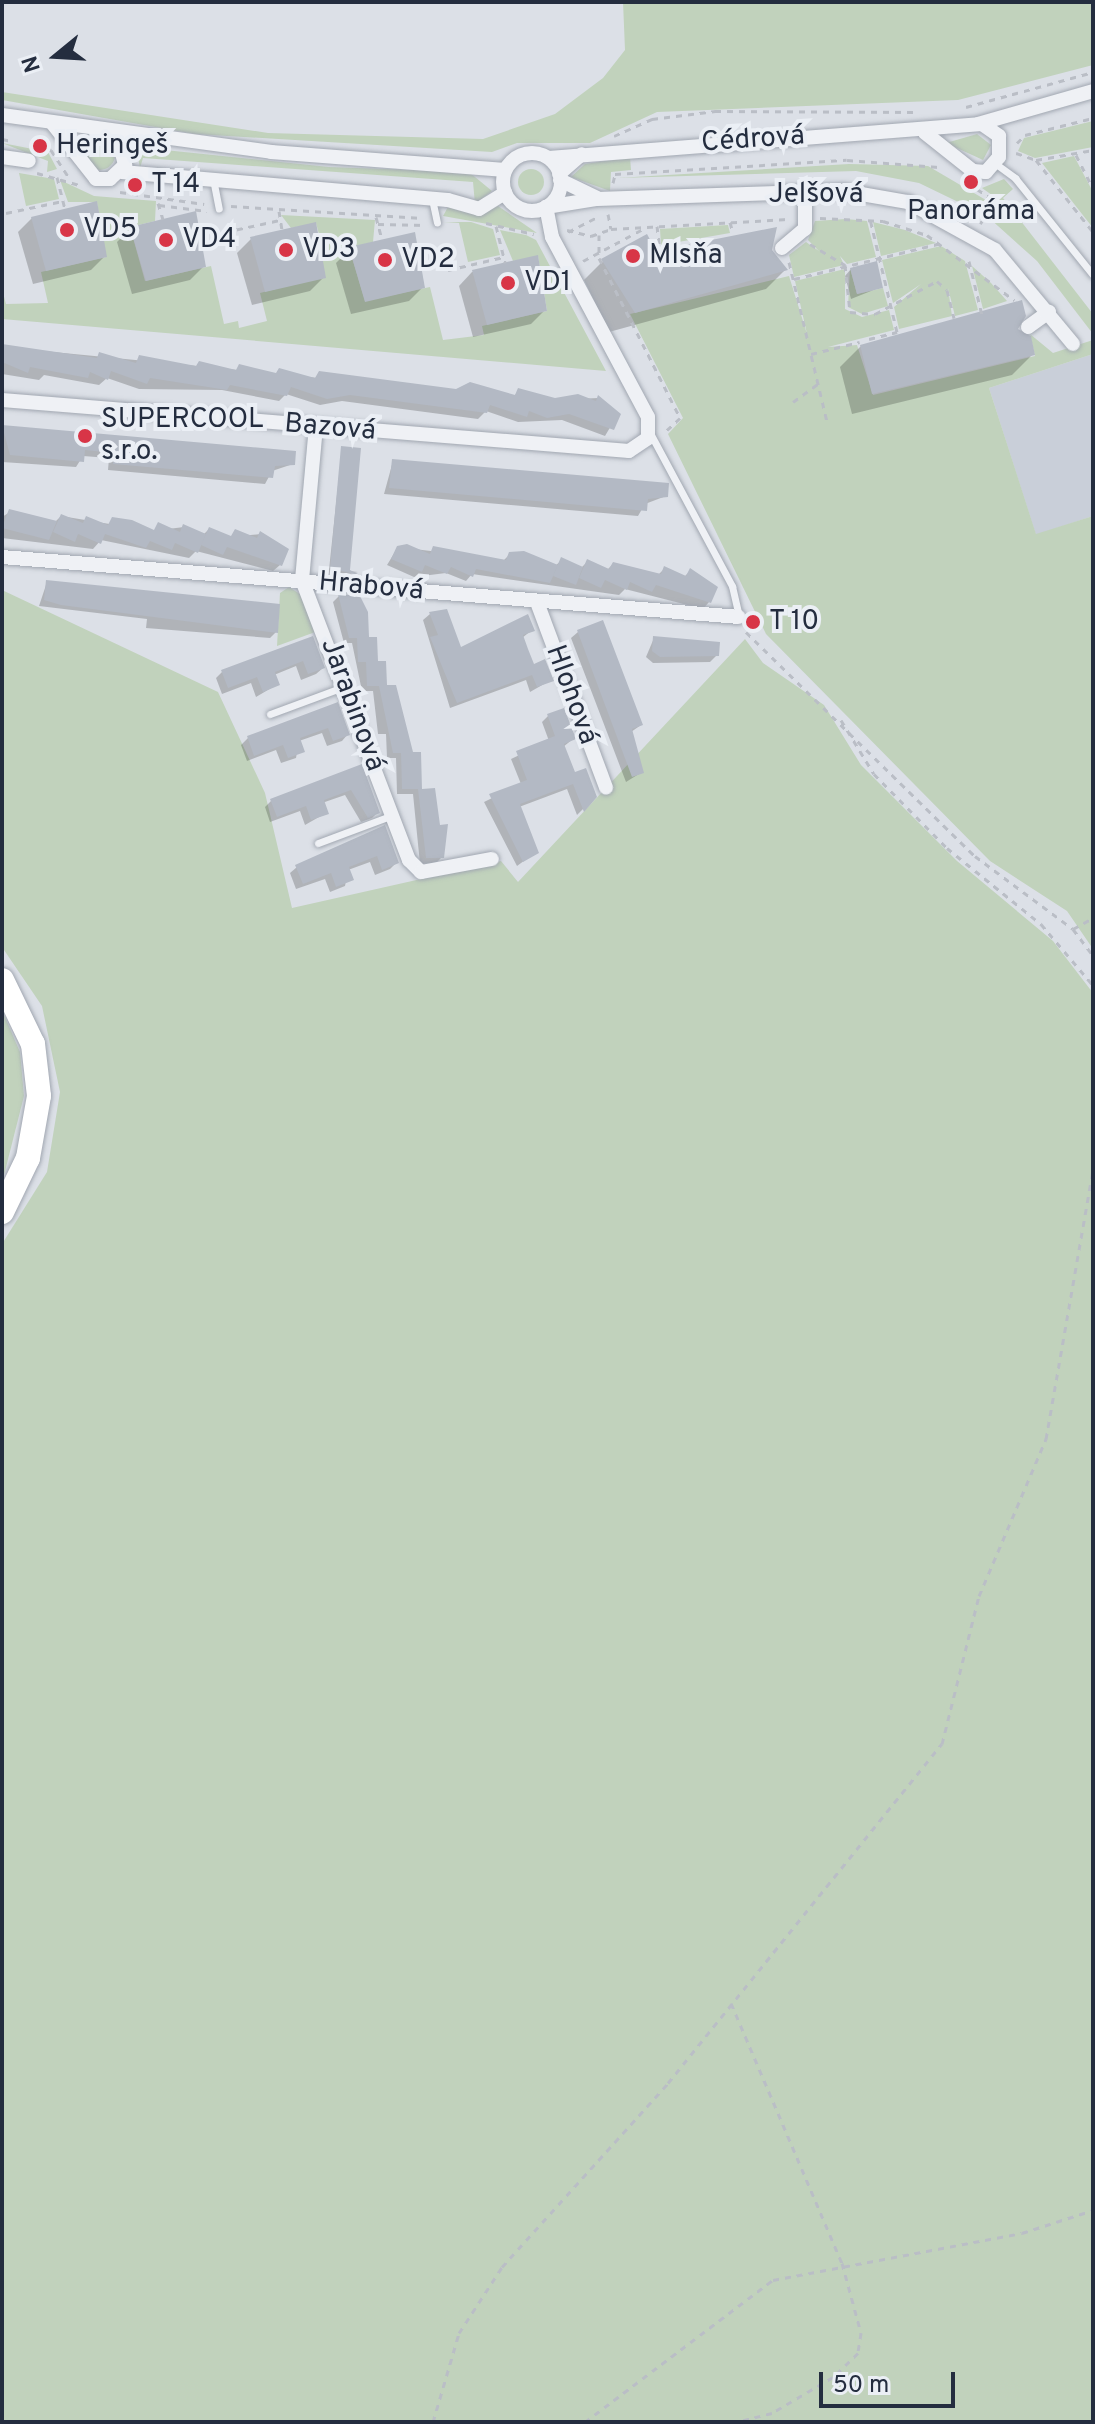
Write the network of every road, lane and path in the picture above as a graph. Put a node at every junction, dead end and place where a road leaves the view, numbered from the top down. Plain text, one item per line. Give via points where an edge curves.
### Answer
1 (1093, 72) edge
2 (1093, 91) edge
3 (963, 108) dead end
4 (933, 110) dead end
5 (2, 115) edge
6 (1093, 118) edge
7 (52, 123) junction
8 (974, 125) junction
9 (117, 133) junction
10 (925, 133) junction
11 (40, 146) dead end
12 (1093, 150) edge
13 (1015, 153) junction
14 (582, 154) junction
15 (1076, 154) junction
16 (2, 157) edge
17 (549, 158) junction
18 (1036, 160) junction
19 (29, 166) joint
20 (1001, 168) junction
21 (943, 169) dead end
22 (505, 170) junction
23 (122, 172) junction
24 (57, 176) junction
25 (68, 176) junction
26 (560, 177) junction
27 (615, 177) dead end
28 (214, 184) junction
29 (971, 184) dead end
30 (1093, 189) edge
31 (91, 191) dead end
32 (982, 192) dead end
33 (106, 193) dead end
34 (505, 193) junction
35 (805, 193) junction
36 (157, 198) junction
37 (432, 199) junction
38 (63, 201) junction
39 (159, 205) junction
40 (594, 205) junction
41 (546, 207) junction
42 (65, 209) dead end
43 (219, 209) junction
44 (521, 209) junction
45 (279, 211) junction
46 (6, 213) dead end
47 (605, 213) junction
48 (986, 216) dead end
49 (376, 217) junction
50 (807, 218) junction
51 (163, 219) dead end
52 (564, 219) dead end
53 (870, 219) junction
54 (280, 220) junction
55 (477, 220) dead end
56 (778, 220) junction
57 (437, 222) junction
58 (730, 222) junction
59 (378, 224) junction
60 (496, 226) junction
61 (657, 226) junction
62 (647, 227) junction
63 (611, 229) junction
64 (282, 230) dead end
65 (225, 232) dead end
66 (568, 232) junction
67 (1093, 232) edge
68 (733, 233) dead end
69 (599, 235) junction
70 (382, 240) dead end
71 (548, 241) junction
72 (942, 243) junction
73 (783, 248) junction
74 (573, 249) dead end
75 (660, 250) dead end
76 (820, 250) dead end
77 (603, 251) junction
78 (879, 258) junction
79 (969, 261) junction
80 (846, 267) junction
81 (448, 270) dead end
82 (1093, 275) edge
83 (793, 279) junction
84 (1032, 289) junction
85 (891, 306) junction
86 (1049, 312) junction
87 (982, 315) dead end
88 (954, 318) dead end
89 (1028, 327) dead end
90 (869, 339) dead end
91 (860, 342) dead end
92 (1073, 344) dead end
93 (811, 354) junction
94 (818, 384) junction
95 (2, 400) edge
96 (793, 402) dead end
97 (827, 422) dead end
98 (316, 426) junction
99 (650, 433) junction
100 (668, 463) junction
101 (2, 557) edge
102 (302, 580) junction
103 (537, 602) junction
104 (739, 617) junction
105 (345, 686) junction
106 (270, 714) dead end
107 (840, 716) junction
108 (606, 788) dead end
109 (393, 815) junction
110 (318, 843) dead end
111 (492, 859) dead end
112 (1093, 918) edge
113 (1073, 929) junction
114 (1093, 956) edge
115 (2, 980) edge
116 (1093, 985) edge
117 (1093, 1170) edge
118 (2, 1212) edge
119 (731, 2003) junction
120 (1093, 2210) edge
121 (842, 2263) junction
122 (433, 2422) edge
123 (585, 2422) edge
124 (735, 2422) edge

1 - 3 path
2 - 8 street, Cédrová
4 - 14 path via 715,111 652,119
5 - 7 street
6 - 13 path via 1025,135
7 - 9 street
7 - 23 street via 90,176
8 - 10 street, Cédrová
8 - 20 street via 997,131
9 - 22 street
9 - 23 street
10 - 14 street, Cédrová
10 - 20 street via 973,171
11 - 25 path
12 - 15 path
13 - 18 path
13 - 20 path
14 - 17 street, Cédrová
14 - 26 street
15 - 18 path
15 - 30 path
16 - 19 street
17 - 22 street via 524,154
17 - 26 street
18 - 67 path
19 - 24 path
20 - 29 path
20 - 82 lane
21 - 27 path via 929,161 847,160
22 - 34 street
23 - 28 street
24 - 25 path
24 - 38 path
25 - 31 path
26 - 40 street
26 - 41 street
28 - 37 street
28 - 43 lane
32 - 48 path via 995,201
33 - 36 path
34 - 37 street via 479,209
34 - 44 street
35 - 40 street, Jelšová
35 - 50 street
35 - 84 street, Jelšová via 866,193 926,208 978,236
36 - 39 path
36 - 43 path
37 - 57 lane
38 - 42 path
38 - 46 path
39 - 43 path
39 - 51 path
40 - 41 street, Jelšová
40 - 47 path
41 - 44 street
41 - 71 street
43 - 45 path
44 - 71 street
45 - 49 path
45 - 54 path
47 - 63 path
47 - 66 path
49 - 57 path
49 - 59 path
50 - 53 path
50 - 56 path
50 - 73 street via 802,235
52 - 66 path
53 - 72 path
53 - 78 path
54 - 64 path
54 - 65 path
55 - 60 path
56 - 58 path
56 - 73 path
57 - 59 path
58 - 61 path
58 - 68 path
59 - 70 path
60 - 71 path
60 - 81 path via 504,260
61 - 62 path
61 - 75 path
62 - 63 path
62 - 77 path
63 - 69 path
66 - 69 path
69 - 77 path
71 - 99 street
72 - 78 path
72 - 79 path
73 - 83 path
74 - 77 path via 580,263
76 - 80 path
77 - 100 path via 629,324 680,418 666,427
78 - 80 path
78 - 85 path
79 - 84 path via 1011,301
79 - 87 path
80 - 83 path
80 - 85 path via 850,312
83 - 93 path
84 - 86 street, Jelšová
85 - 88 path via 937,281 947,290
85 - 90 path via 897,332
86 - 89 street
86 - 92 street, Jelšová
91 - 93 path
93 - 94 path
94 - 96 path
94 - 97 path
95 - 98 street, Bazová
98 - 99 street, Bazová via 621,452 637,448
98 - 102 street, Jarabinová
99 - 100 lane
100 - 104 lane via 732,586
101 - 102 street, Hrabová
102 - 103 street, Hrabová
102 - 105 street, Jarabinová
103 - 104 street, Hrabová
103 - 108 street, Hlohová
104 - 107 path via 748,636
105 - 106 lane
105 - 109 street, Jarabinová
107 - 113 path via 975,856
107 - 116 path via 851,747 884,784 958,858 1041,924
109 - 110 lane
109 - 111 street, Jarabinová via 412,866 431,871
112 - 113 path
113 - 114 path
115 - 118 main road via 28,1029 39,1076 31,1146
117 - 119 path via 1046,1439 979,1596 942,1744
119 - 121 path
119 - 122 path via 472,2307
120 - 121 path via 1022,2233
121 - 123 path via 751,2292
121 - 124 path via 861,2333 858,2353 772,2413

